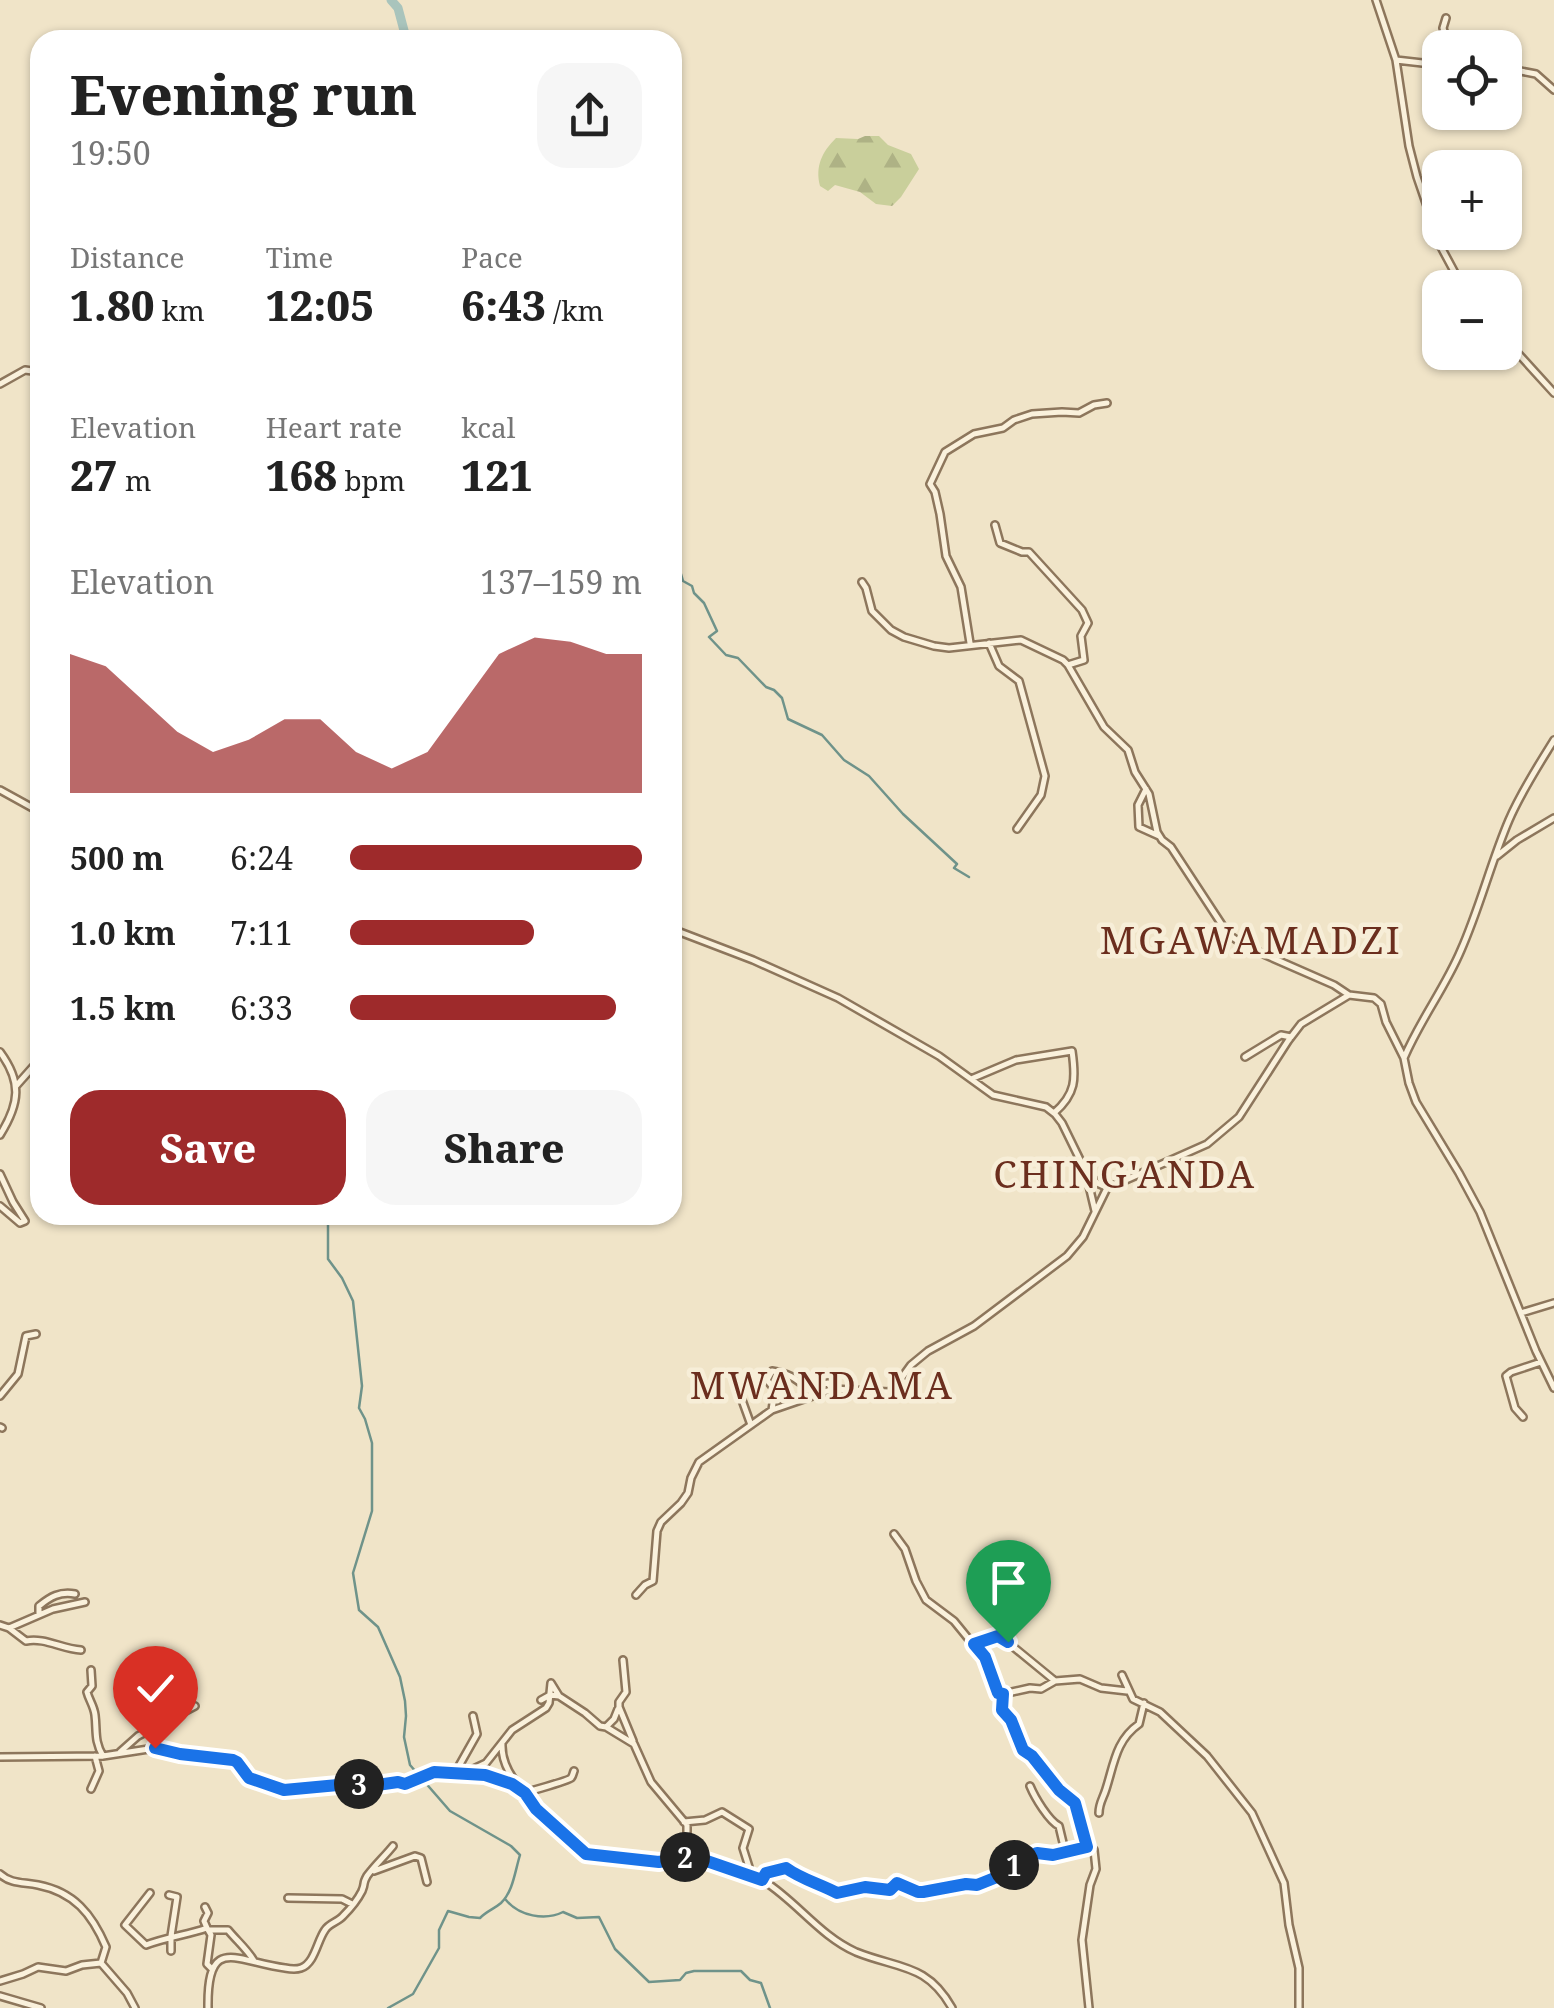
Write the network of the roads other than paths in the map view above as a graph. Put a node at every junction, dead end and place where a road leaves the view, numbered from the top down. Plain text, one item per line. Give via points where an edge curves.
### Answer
1 (1376, 0) edge
2 (1446, 18) dead end
3 (1444, 30) edge
4 (1396, 60) junction
5 (1422, 63) edge
6 (1522, 71) edge
7 (1554, 90) edge
8 (1453, 270) edge
9 (1522, 359) edge
10 (30, 371) edge
11 (0, 384) edge
12 (1554, 394) edge
13 (1107, 402) dead end
14 (995, 525) dead end
15 (862, 582) dead end
16 (989, 643) junction
17 (970, 644) junction
18 (1068, 665) junction
19 (1554, 740) edge
20 (1146, 789) junction
21 (0, 790) edge
22 (30, 806) edge
23 (1554, 818) edge
24 (1017, 829) dead end
25 (1160, 837) junction
26 (1494, 858) junction
27 (682, 933) edge
28 (1350, 995) junction
29 (1290, 1037) junction
30 (0, 1052) edge
31 (1245, 1057) dead end
32 (1404, 1058) junction
33 (30, 1070) edge
34 (971, 1079) junction
35 (16, 1086) junction
36 (1054, 1113) junction
37 (0, 1135) edge
38 (1085, 1170) junction
39 (0, 1174) edge
40 (1108, 1188) junction
41 (0, 1206) edge
42 (1096, 1214) junction
43 (1554, 1303) edge
44 (1521, 1313) junction
45 (36, 1334) dead end
46 (1542, 1362) junction
47 (1554, 1388) edge
48 (832, 1389) junction
49 (0, 1396) edge
50 (742, 1400) dead end
51 (772, 1410) junction
52 (1523, 1417) dead end
53 (751, 1425) junction
54 (894, 1534) dead end
55 (75, 1594) dead end
56 (636, 1596) dead end
57 (85, 1602) dead end
58 (38, 1614) junction
59 (0, 1625) edge
60 (9, 1628) junction
61 (974, 1644) junction
62 (81, 1650) dead end
63 (622, 1660) dead end
64 (91, 1670) dead end
65 (1122, 1674) dead end
66 (1055, 1681) junction
67 (1128, 1691) junction
68 (1003, 1694) junction
69 (554, 1696) junction
70 (541, 1700) dead end
71 (1144, 1703) junction
72 (195, 1706) dead end
73 (619, 1707) junction
74 (473, 1716) dead end
75 (606, 1727) junction
76 (502, 1744) junction
77 (634, 1744) junction
78 (118, 1754) junction
79 (0, 1756) edge
80 (99, 1756) junction
81 (357, 1766) dead end
82 (574, 1771) dead end
83 (455, 1772) junction
84 (468, 1772) junction
85 (350, 1781) junction
86 (1030, 1786) dead end
87 (518, 1787) junction
88 (91, 1789) dead end
89 (525, 1793) junction
90 (1099, 1813) dead end
91 (684, 1822) junction
92 (393, 1846) dead end
93 (1087, 1847) junction
94 (1064, 1851) junction
95 (698, 1858) junction
96 (372, 1872) junction
97 (0, 1874) edge
98 (749, 1874) junction
99 (762, 1880) junction
100 (428, 1882) dead end
101 (150, 1893) dead end
102 (169, 1895) dead end
103 (288, 1898) dead end
104 (352, 1904) junction
105 (205, 1906) dead end
106 (208, 1929) junction
107 (171, 1936) junction
108 (171, 1952) dead end
109 (254, 1961) junction
110 (101, 1963) junction
111 (212, 1969) junction
112 (0, 1981) edge
113 (0, 1996) edge
114 (41, 2008) edge
115 (135, 2008) edge
116 (208, 2008) edge
117 (952, 2008) edge
118 (1089, 2008) edge
119 (1299, 2008) edge

1 - 4 street
2 - 3 street
4 - 5 street
4 - 8 street via 1416,177
6 - 7 street
9 - 12 street
10 - 11 street
13 - 17 street via 1082,413 1023,416 974,434 941,458 930,484
14 - 18 street via 1000,544 1029,552 1082,610 1088,622 1081,636 1084,660
15 - 17 street via 872,611 891,630 934,646
16 - 17 street
16 - 18 street via 1025,640
16 - 24 street via 999,666 1019,681 1046,776
18 - 20 street via 1104,728 1128,750
19 - 26 street via 1522,791
20 - 25 street
20 - 25 street via 1139,827
21 - 22 street
23 - 26 street
25 - 28 street via 1228,934
26 - 32 street via 1462,948
27 - 34 street via 838,998
28 - 29 street
28 - 32 street via 1378,1000
29 - 31 street
29 - 40 street via 1248,1104 1220,1134
30 - 35 street
32 - 44 street via 1416,1102 1478,1208
33 - 35 street
34 - 36 street via 993,1095
34 - 36 street via 1016,1060 1072,1051 1072,1092
35 - 37 street
36 - 38 street
38 - 40 street
38 - 42 street
39 - 41 street via 25,1221
40 - 42 street
42 - 48 street via 1067,1256 974,1326 928,1351 889,1392
43 - 44 street
44 - 46 street
45 - 49 street via 26,1336 18,1374
46 - 47 street
46 - 52 street via 1506,1376
48 - 51 street
48 - 51 street via 828,1383 807,1388 794,1376 772,1371
50 - 53 street
51 - 53 street
53 - 56 street via 700,1462 688,1493 661,1522 653,1581
54 - 61 street via 926,1600
55 - 58 street via 49,1598
57 - 58 street
58 - 60 street
59 - 60 street
60 - 62 street via 26,1641
61 - 66 street via 1000,1636
61 - 68 street
63 - 73 street via 626,1692
64 - 80 street via 86,1698 95,1709
65 - 67 street
66 - 67 street via 1080,1679
66 - 68 street
67 - 71 street
68 - 93 street via 1002,1710 1023,1750 1075,1803
69 - 70 street
69 - 75 street
69 - 76 street
71 - 90 street via 1140,1724 1118,1748
71 - 119 street via 1207,1756 1262,1832 1284,1882
72 - 78 street
73 - 75 street
73 - 77 street
74 - 83 street via 478,1734
75 - 77 street
76 - 84 street
76 - 87 street
77 - 91 street via 650,1782
78 - 80 street
78 - 85 street via 155,1748 233,1760 249,1778 284,1790
79 - 80 street
80 - 88 street
81 - 85 street
82 - 89 street via 565,1782
83 - 84 street
83 - 85 street via 405,1784
84 - 87 street
86 - 94 street via 1059,1826
87 - 89 street
89 - 95 street via 586,1854 659,1862
91 - 95 street
91 - 98 street via 722,1812 749,1829 743,1846
92 - 96 street
93 - 94 street
93 - 118 street via 1094,1850 1096,1869 1082,1940
94 - 99 street via 1037,1853 977,1885 923,1892 897,1883 890,1890 837,1893 786,1868
95 - 98 street
96 - 100 street via 415,1856
96 - 104 street
97 - 110 street via 41,1885 84,1908 106,1946
98 - 99 street
99 - 117 street via 840,1943 936,1984
101 - 107 street via 125,1925 146,1945
102 - 107 street via 177,1897
103 - 104 street
104 - 109 street via 325,1929 305,1966
105 - 106 street
106 - 107 street
106 - 109 street via 228,1930
106 - 111 street
107 - 108 street
109 - 111 street via 232,1956
110 - 112 street via 66,1972 38,1966
110 - 115 street
111 - 116 street
113 - 114 street

